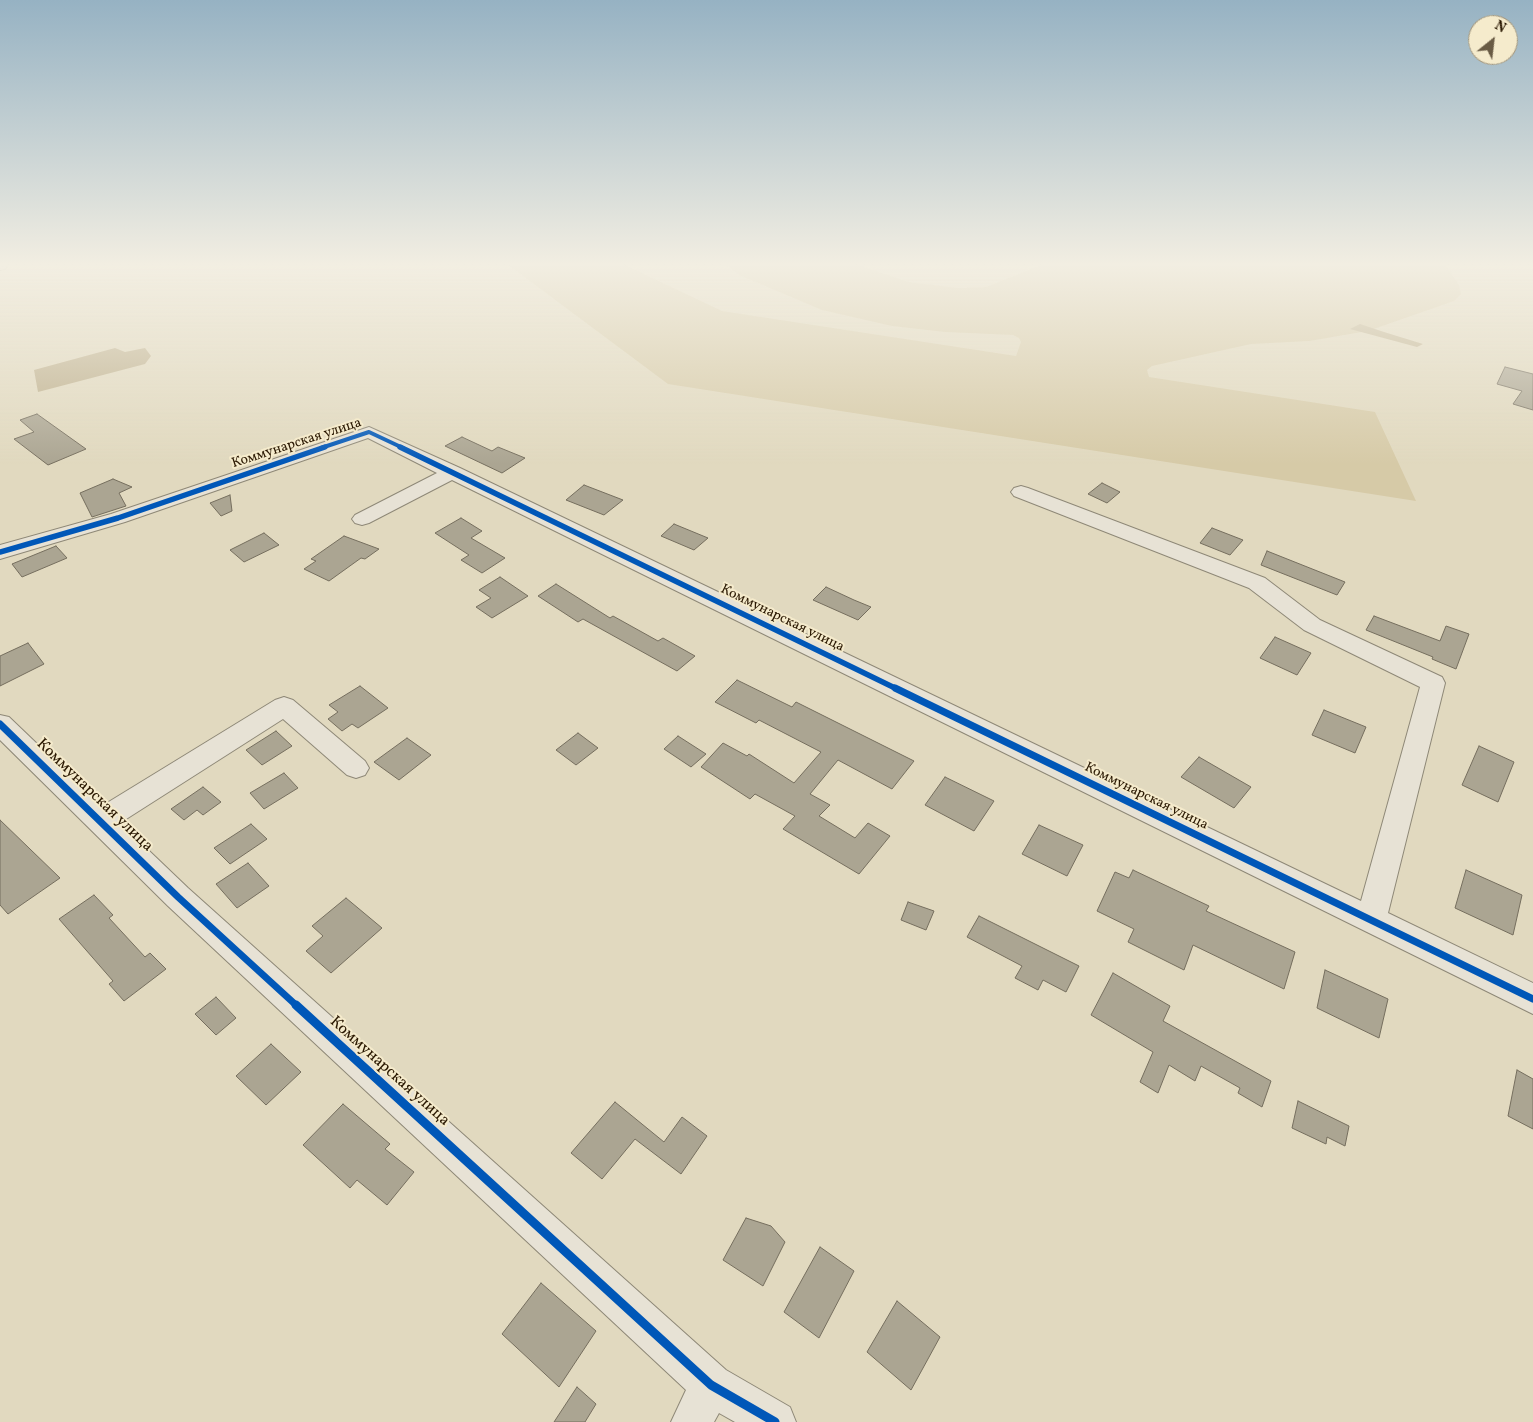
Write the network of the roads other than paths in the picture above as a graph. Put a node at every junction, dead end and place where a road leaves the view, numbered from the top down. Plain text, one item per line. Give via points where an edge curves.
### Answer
1 (453, 472) junction
2 (1021, 492) dead end
3 (362, 519) dead end
4 (0, 552) edge
5 (0, 724) edge
6 (356, 768) dead end
7 (100, 821) junction
8 (1371, 920) junction
9 (1533, 999) edge
10 (711, 1385) junction
11 (692, 1422) edge
12 (775, 1422) edge

1 - 3 street
1 - 4 street, Коммунарская улица via 370,432 118,518
1 - 8 street, Коммунарская улица
2 - 8 street via 1257,583 1312,625 1433,683
5 - 7 street, Коммунарская улица
6 - 7 street via 284,706
7 - 10 street, Коммунарская улица via 178,897
8 - 9 street, Коммунарская улица
10 - 11 street
10 - 12 street, Коммунарская улица

